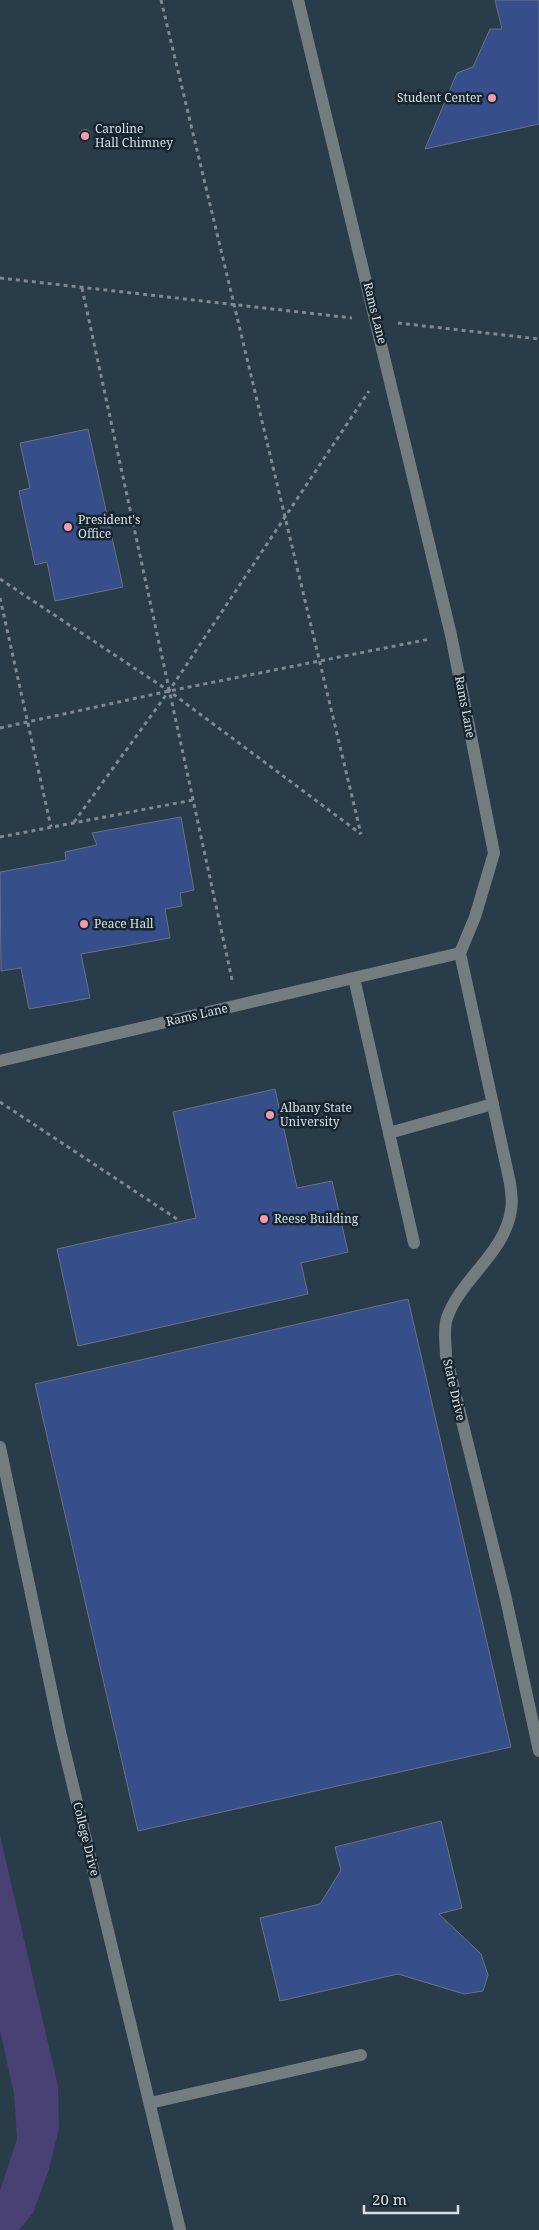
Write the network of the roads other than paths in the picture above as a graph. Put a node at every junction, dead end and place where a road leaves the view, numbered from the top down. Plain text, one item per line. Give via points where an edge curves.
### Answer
1 (298, 0) edge
2 (460, 953) junction
3 (354, 978) junction
4 (0, 1061) edge
5 (493, 1104) junction
6 (389, 1133) junction
7 (414, 1243) dead end
8 (0, 1447) edge
9 (539, 1751) edge
10 (361, 2055) dead end
11 (150, 2103) junction
12 (180, 2230) edge

1 - 2 street, Rams Lane via 451,634 494,853 478,909
2 - 3 street, Rams Lane
2 - 5 street, State Drive
3 - 4 street, Rams Lane
3 - 6 street
5 - 6 street
5 - 9 street, State Drive via 510,1183 511,1210 502,1235 446,1319 446,1356 506,1599
6 - 7 street
8 - 11 street, College Drive via 62,1736
10 - 11 street
11 - 12 street, College Drive

